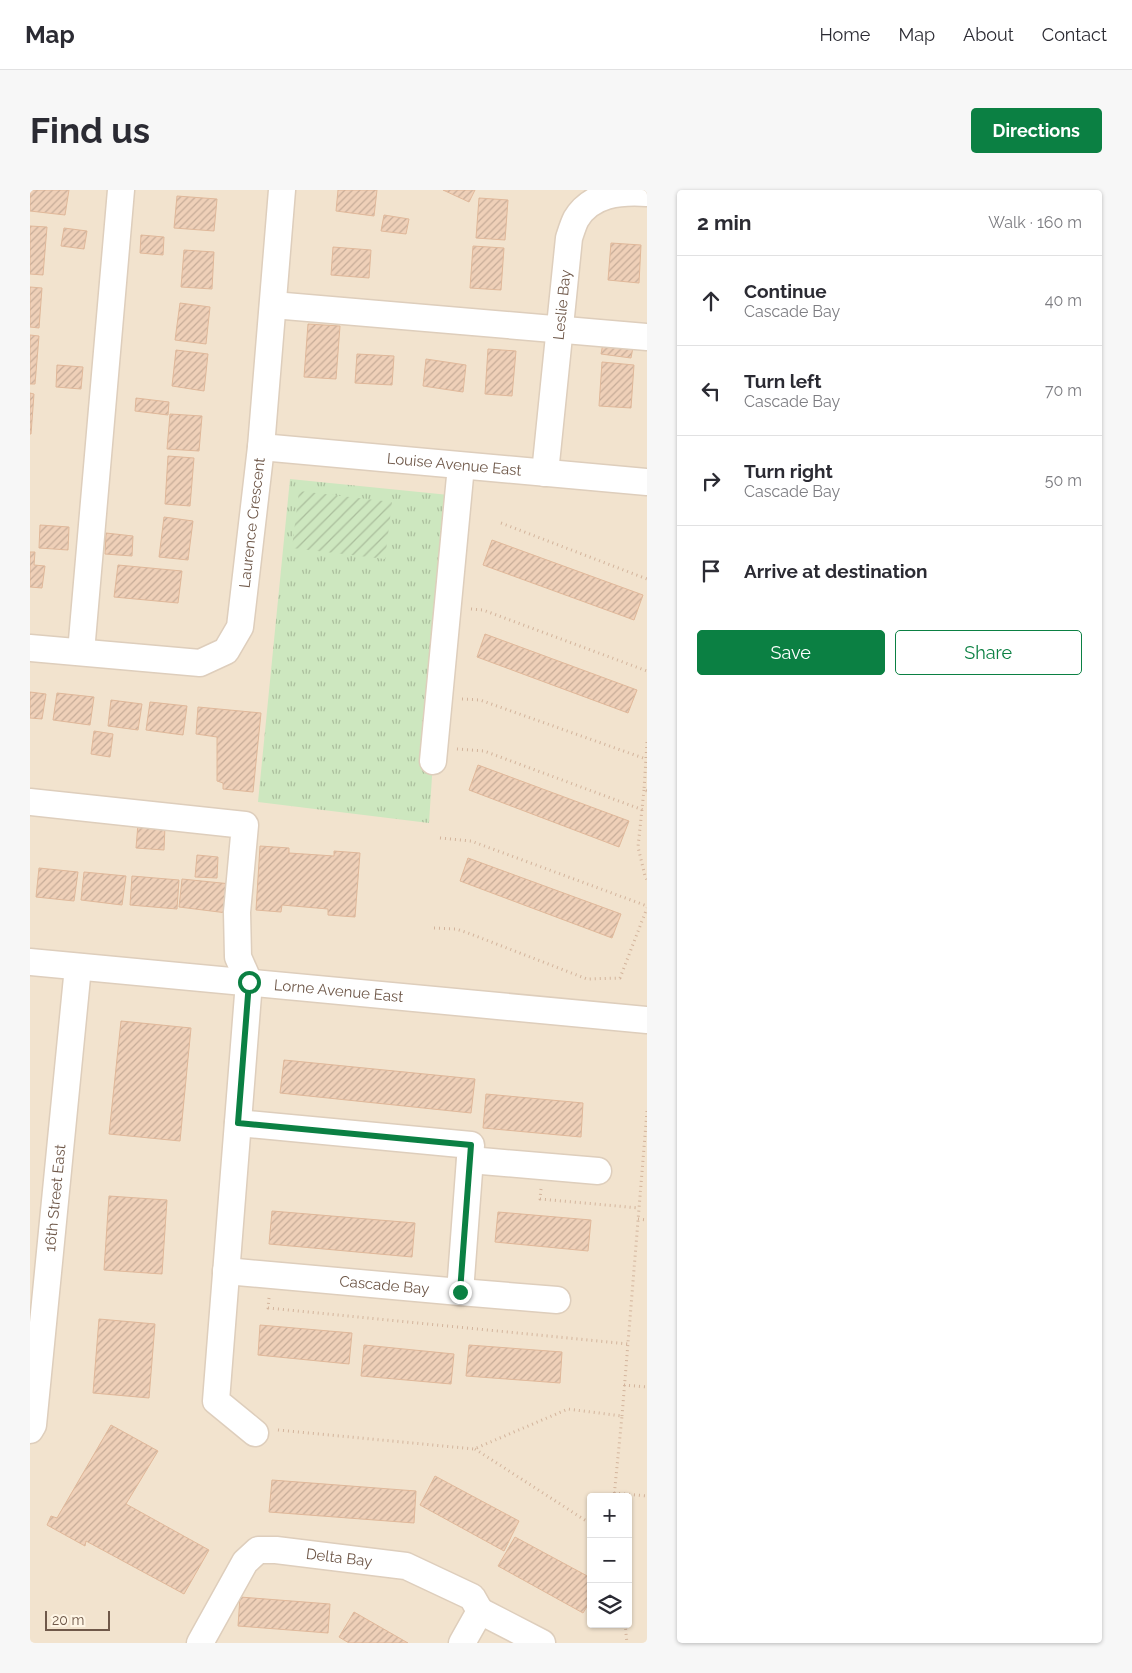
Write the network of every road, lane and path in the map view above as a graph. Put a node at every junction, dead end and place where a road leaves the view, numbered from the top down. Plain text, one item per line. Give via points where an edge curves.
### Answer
1 (121, 190) edge
2 (282, 190) edge
3 (647, 193) edge
4 (273, 305) junction
5 (560, 329) junction
6 (647, 337) edge
7 (261, 447) junction
8 (462, 466) junction
9 (545, 473) junction
10 (647, 482) edge
11 (501, 523) dead end
12 (647, 579) edge
13 (448, 607) junction
14 (30, 648) edge
15 (81, 652) junction
16 (647, 672) edge
17 (439, 698) junction
18 (647, 742) edge
19 (434, 754) joint
20 (646, 760) edge
21 (646, 790) edge
22 (30, 802) edge
23 (643, 810) junction
24 (440, 838) dead end
25 (647, 880) edge
26 (647, 907) edge
27 (645, 917) edge
28 (434, 928) dead end
29 (30, 962) edge
30 (78, 967) junction
31 (249, 982) junction
32 (647, 1020) edge
33 (647, 1111) edge
34 (238, 1123) junction
35 (470, 1160) junction
36 (542, 1166) junction
37 (598, 1171) dead end
38 (639, 1208) junction
39 (638, 1219) junction
40 (647, 1220) edge
41 (226, 1271) junction
42 (271, 1275) junction
43 (460, 1292) junction
44 (557, 1300) dead end
45 (628, 1344) junction
46 (624, 1385) junction
47 (647, 1387) edge
48 (622, 1416) junction
49 (30, 1430) edge
50 (255, 1433) joint
51 (474, 1449) junction
52 (614, 1493) edge
53 (632, 1496) edge
54 (647, 1496) edge
55 (587, 1521) edge
56 (480, 1611) junction
57 (625, 1628) edge
58 (200, 1643) edge
59 (462, 1643) edge
60 (542, 1643) edge
61 (627, 1643) edge

1 - 15 street
2 - 4 street, Laurence Crescent
3 - 5 street, Leslie Bay via 606,195 584,207 575,221 569,238
4 - 5 street
4 - 7 street, Laurence Crescent
5 - 6 street
5 - 9 street, Leslie Bay
7 - 8 street, Louise Avenue East
7 - 15 street, Laurence Crescent via 240,627 226,651 200,663
8 - 9 street, Louise Avenue East
8 - 13 street
9 - 10 street, Louise Avenue East
11 - 12 path
13 - 16 path via 483,610
13 - 17 street
14 - 15 street, Laurence Crescent
17 - 19 street
17 - 20 path via 480,700
18 - 20 path
19 - 23 path via 484,751
20 - 21 path
21 - 23 path
22 - 31 street via 245,825 237,912 238,957
23 - 25 path via 638,847
24 - 26 path via 471,841
26 - 27 path
27 - 28 path via 620,978 587,979 468,933
29 - 30 street, Lorne Avenue East
30 - 31 street, Lorne Avenue East
30 - 49 street, 16th Street East
31 - 32 street, Lorne Avenue East
31 - 34 street
33 - 38 path
34 - 35 street via 471,1145
34 - 41 street
35 - 36 street
35 - 43 street
36 - 37 street
36 - 38 path via 540,1199
38 - 39 path
39 - 40 path
39 - 45 path
41 - 42 street, Cascade Bay
41 - 50 street via 216,1401
42 - 43 street, Cascade Bay
42 - 45 path via 268,1308
43 - 44 street, Cascade Bay
45 - 46 path
46 - 47 path
46 - 48 path
48 - 51 path via 568,1410
48 - 52 path
50 - 51 path via 268,1429
51 - 55 path
53 - 54 path
56 - 58 street, Delta Bay via 472,1597 406,1566 258,1550 245,1562
56 - 59 street
56 - 60 street
57 - 61 path

